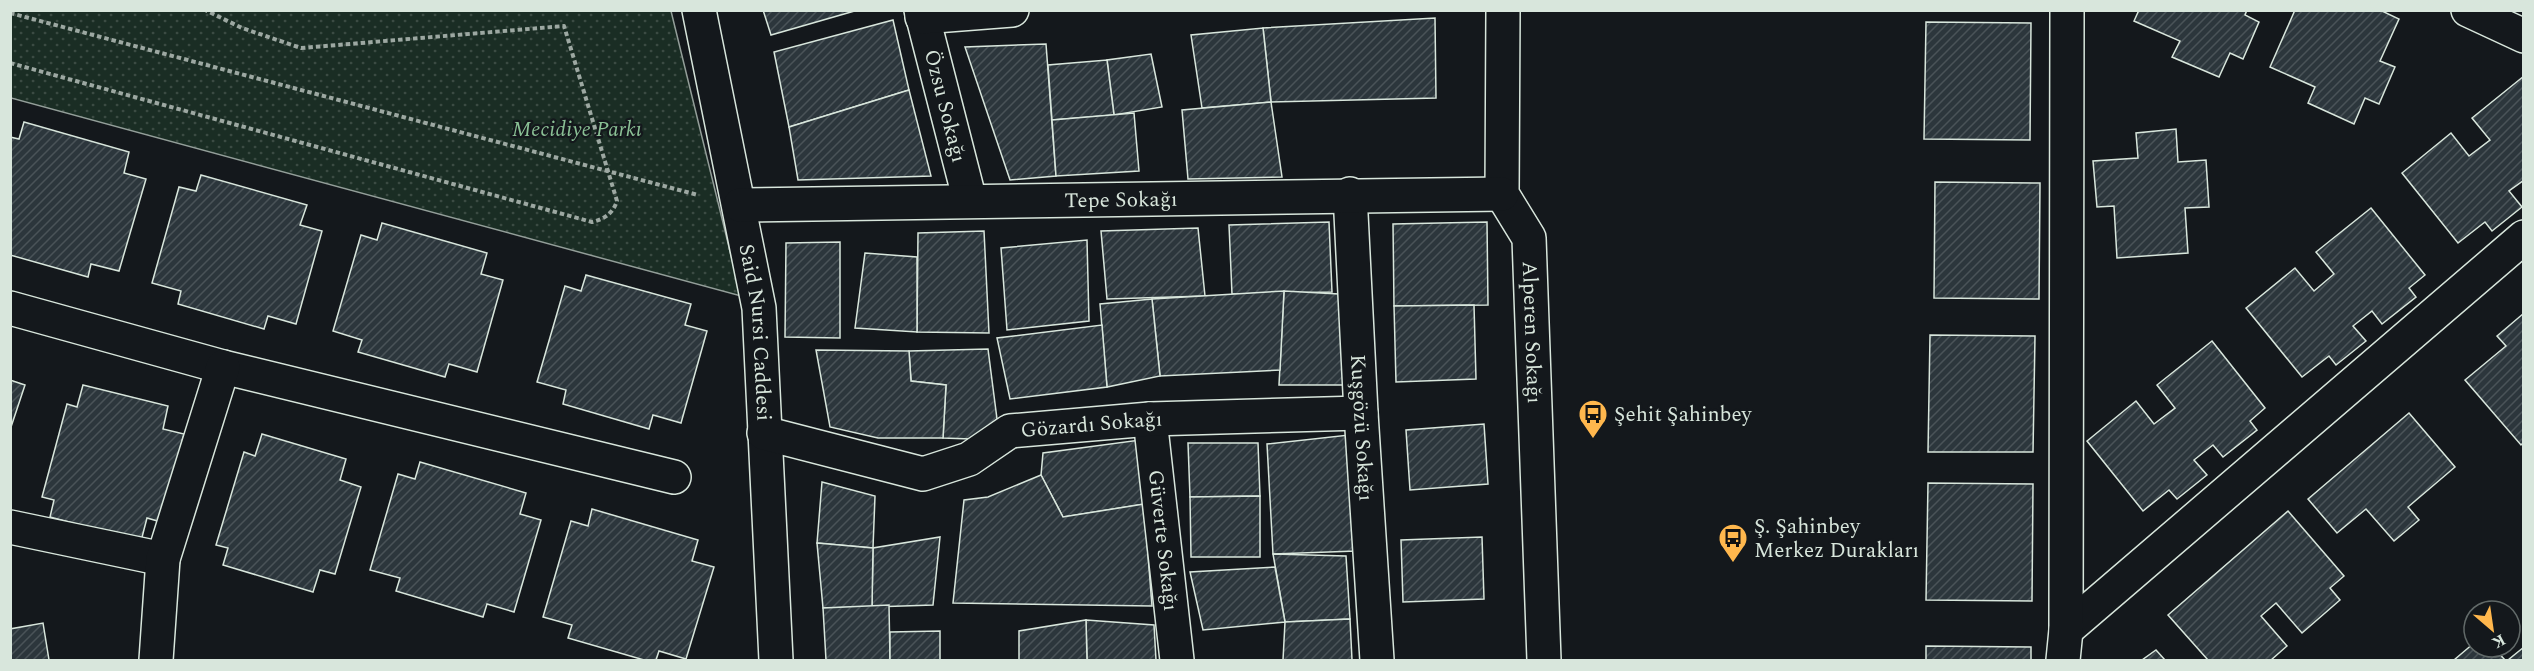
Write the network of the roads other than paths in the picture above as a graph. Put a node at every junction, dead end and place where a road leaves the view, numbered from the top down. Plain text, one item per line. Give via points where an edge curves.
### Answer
1 (699, 10) edge
2 (1012, 10) edge
3 (1503, 10) edge
4 (2067, 10) edge
5 (2468, 10) edge
6 (922, 14) edge
7 (2523, 36) edge
8 (1350, 194) junction
9 (1502, 194) junction
10 (970, 201) junction
11 (740, 205) junction
12 (2523, 237) edge
13 (10, 308) edge
14 (223, 367) junction
15 (1361, 413) junction
16 (1150, 420) junction
17 (764, 433) junction
18 (674, 477) dead end
19 (10, 527) edge
20 (163, 559) junction
21 (2064, 645) edge
22 (156, 660) edge
23 (776, 660) edge
24 (1177, 660) edge
25 (1377, 660) edge
26 (1544, 660) edge

1 - 11 street, Said Nursi Caddesi
2 - 6 street
3 - 9 street
4 - 21 street
5 - 7 street
6 - 10 street, Özsu Sokağı
8 - 9 street, Tepe Sokağı
8 - 10 street, Tepe Sokağı
8 - 15 street, Kuşgözü Sokağı
9 - 26 street, Alperen Sokağı via 1529,238
10 - 11 street, Tepe Sokağı
11 - 17 street, Said Nursi Caddesi via 759,308
12 - 21 street
13 - 14 street
14 - 18 street
14 - 20 street
15 - 16 street, Gözardı Sokağı
15 - 25 street, Kuşgözü Sokağı
16 - 17 street, Gözardı Sokağı via 1010,431 969,459 923,474
16 - 24 street, Güverte Sokağı
17 - 23 street, Said Nursi Caddesi
19 - 20 street
20 - 22 street

